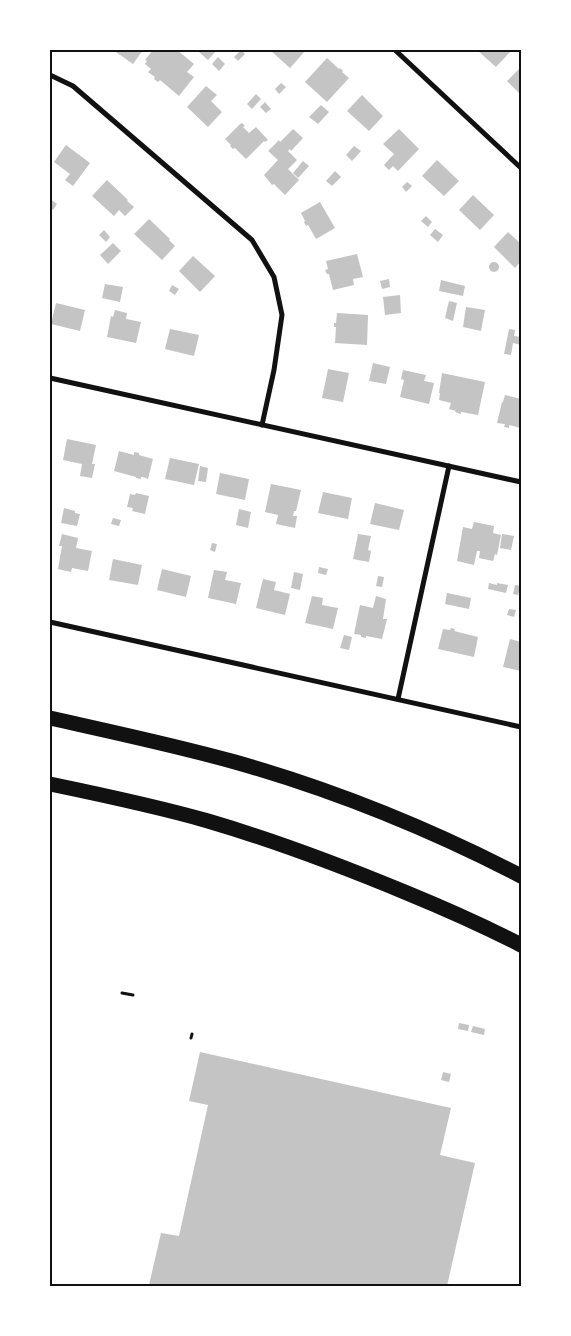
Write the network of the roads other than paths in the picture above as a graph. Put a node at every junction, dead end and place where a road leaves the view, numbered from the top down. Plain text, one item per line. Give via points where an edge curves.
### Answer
1 (395, 50) edge
2 (50, 75) edge
3 (521, 168) edge
4 (50, 378) edge
5 (262, 425) junction
6 (449, 466) junction
7 (521, 482) edge
8 (50, 622) edge
9 (398, 699) junction
10 (50, 718) edge
11 (521, 727) edge
12 (50, 784) edge
13 (521, 876) edge
14 (521, 945) edge

1 - 3 street
2 - 5 street via 73,86 252,240 274,277 282,315
4 - 5 street
5 - 6 street
6 - 7 street
6 - 9 street
8 - 9 street
9 - 11 street
10 - 13 highway via 235,762 299,782 444,838
12 - 14 highway via 207,821 293,848 368,876

